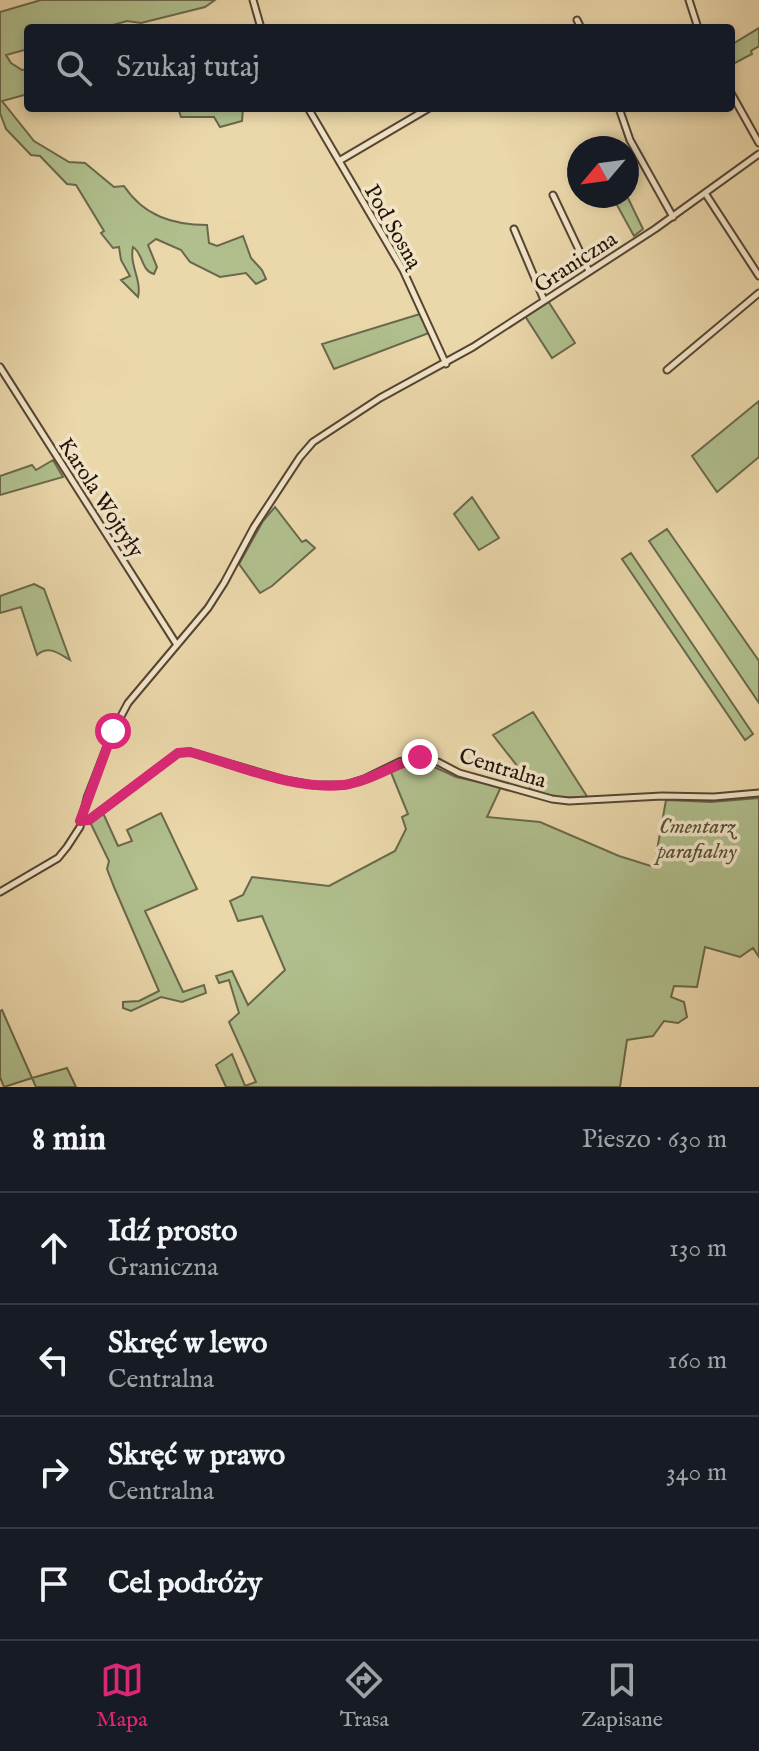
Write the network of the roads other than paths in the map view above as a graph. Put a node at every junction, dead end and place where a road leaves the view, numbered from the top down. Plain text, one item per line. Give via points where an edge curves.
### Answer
1 (253, 0) edge
2 (689, 0) edge
3 (577, 20) dead end
4 (260, 24) edge
5 (579, 24) edge
6 (697, 24) edge
7 (735, 100) edge
8 (310, 112) edge
9 (422, 112) edge
10 (620, 112) edge
11 (759, 143) edge
12 (759, 154) edge
13 (339, 161) junction
14 (705, 193) junction
15 (553, 195) dead end
16 (673, 217) junction
17 (514, 229) dead end
18 (589, 271) junction
19 (759, 276) edge
20 (759, 293) edge
21 (544, 300) junction
22 (446, 364) junction
23 (0, 367) edge
24 (667, 370) dead end
25 (177, 645) junction
26 (759, 793) edge
27 (80, 821) junction
28 (0, 892) edge

1 - 4 street
2 - 6 street
3 - 5 street
7 - 11 street
8 - 13 street, Pod Sosną
9 - 13 street
10 - 16 street
12 - 14 street, Graniczna
13 - 22 street, Pod Sosną via 403,270
14 - 16 street, Graniczna
14 - 19 street
15 - 18 street
16 - 18 street, Graniczna
17 - 21 street
18 - 21 street, Graniczna
20 - 24 street
21 - 22 street, Graniczna
22 - 25 street, Graniczna via 383,396 313,442 260,517 224,583
23 - 25 street, Karola Wojtyły
25 - 27 street, Graniczna via 128,703
26 - 27 street, Centralna via 560,800 420,757 345,785 313,785 190,752 178,753 89,820
27 - 28 street via 58,858

